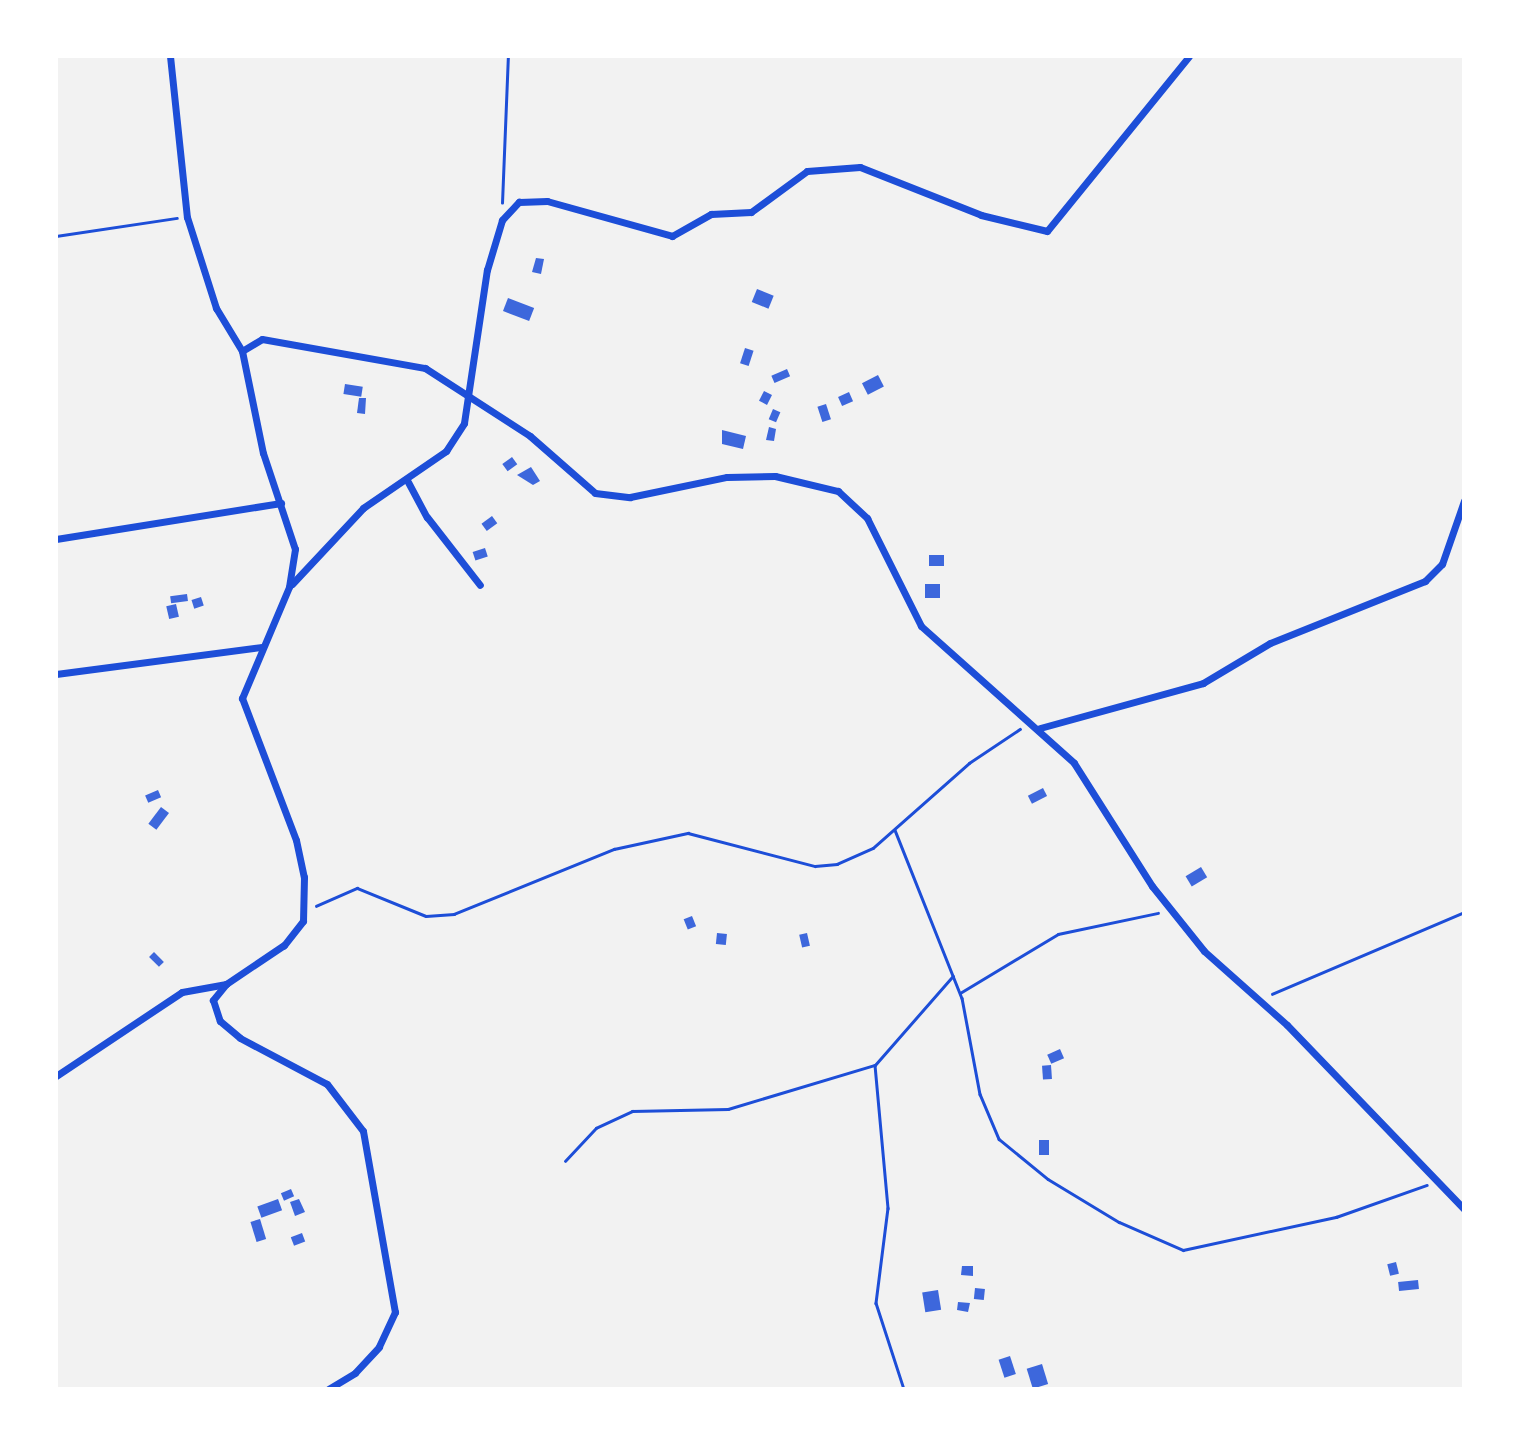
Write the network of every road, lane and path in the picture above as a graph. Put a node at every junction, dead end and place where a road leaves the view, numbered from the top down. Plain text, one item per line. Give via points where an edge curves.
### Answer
1 (170, 56) edge
2 (508, 56) edge
3 (1189, 56) edge
4 (187, 217) junction
5 (502, 220) junction
6 (56, 236) edge
7 (242, 351) junction
8 (472, 394) junction
9 (408, 482) junction
10 (1464, 500) edge
11 (281, 503) junction
12 (56, 539) edge
13 (480, 585) dead end
14 (289, 587) junction
15 (260, 647) junction
16 (56, 674) edge
17 (1033, 721) junction
18 (1040, 728) junction
19 (895, 830) junction
20 (1170, 910) junction
21 (1464, 912) edge
22 (304, 913) junction
23 (953, 976) junction
24 (226, 984) junction
25 (960, 993) junction
26 (1251, 993) junction
27 (875, 1065) junction
28 (56, 1076) edge
29 (565, 1161) dead end
30 (1432, 1182) junction
31 (1464, 1209) edge
32 (328, 1389) edge
33 (904, 1389) edge

1 - 4 street
2 - 5 path
3 - 5 street via 1047,232 981,215 860,167 807,170 751,212 711,214 673,236 540,200 519,202
4 - 6 path
4 - 7 street via 216,308
5 - 8 street via 479,302
7 - 8 street via 261,338 408,364
7 - 11 street
8 - 9 street via 446,451
8 - 17 street via 595,493 630,497 727,477 763,476 838,491 867,518 921,626 974,678
9 - 13 street via 427,517
9 - 14 street via 363,508
10 - 18 street via 1442,564 1425,581 1270,643 1203,682
11 - 12 street
11 - 14 street via 295,549
14 - 15 street
15 - 16 street
15 - 22 street via 242,698 296,840
17 - 18 street
17 - 19 path via 969,763
18 - 20 street via 1074,762
19 - 22 path via 855,860 815,866 688,833 614,849 454,914 426,916 357,888
19 - 23 path
20 - 25 path via 1058,934
20 - 26 street
21 - 26 path via 1305,984 1273,995
22 - 24 street via 284,945
23 - 25 path
23 - 27 path
24 - 28 street via 182,992
24 - 32 street via 213,1000 220,1021 327,1084 350,1109 369,1153 395,1312 379,1347 355,1373
25 - 30 path via 980,1094 999,1139 1048,1179 1164,1246 1207,1249 1336,1217
26 - 30 street
27 - 29 path via 729,1109 632,1111 596,1128
27 - 33 path via 888,1208 878,1324
30 - 31 street

